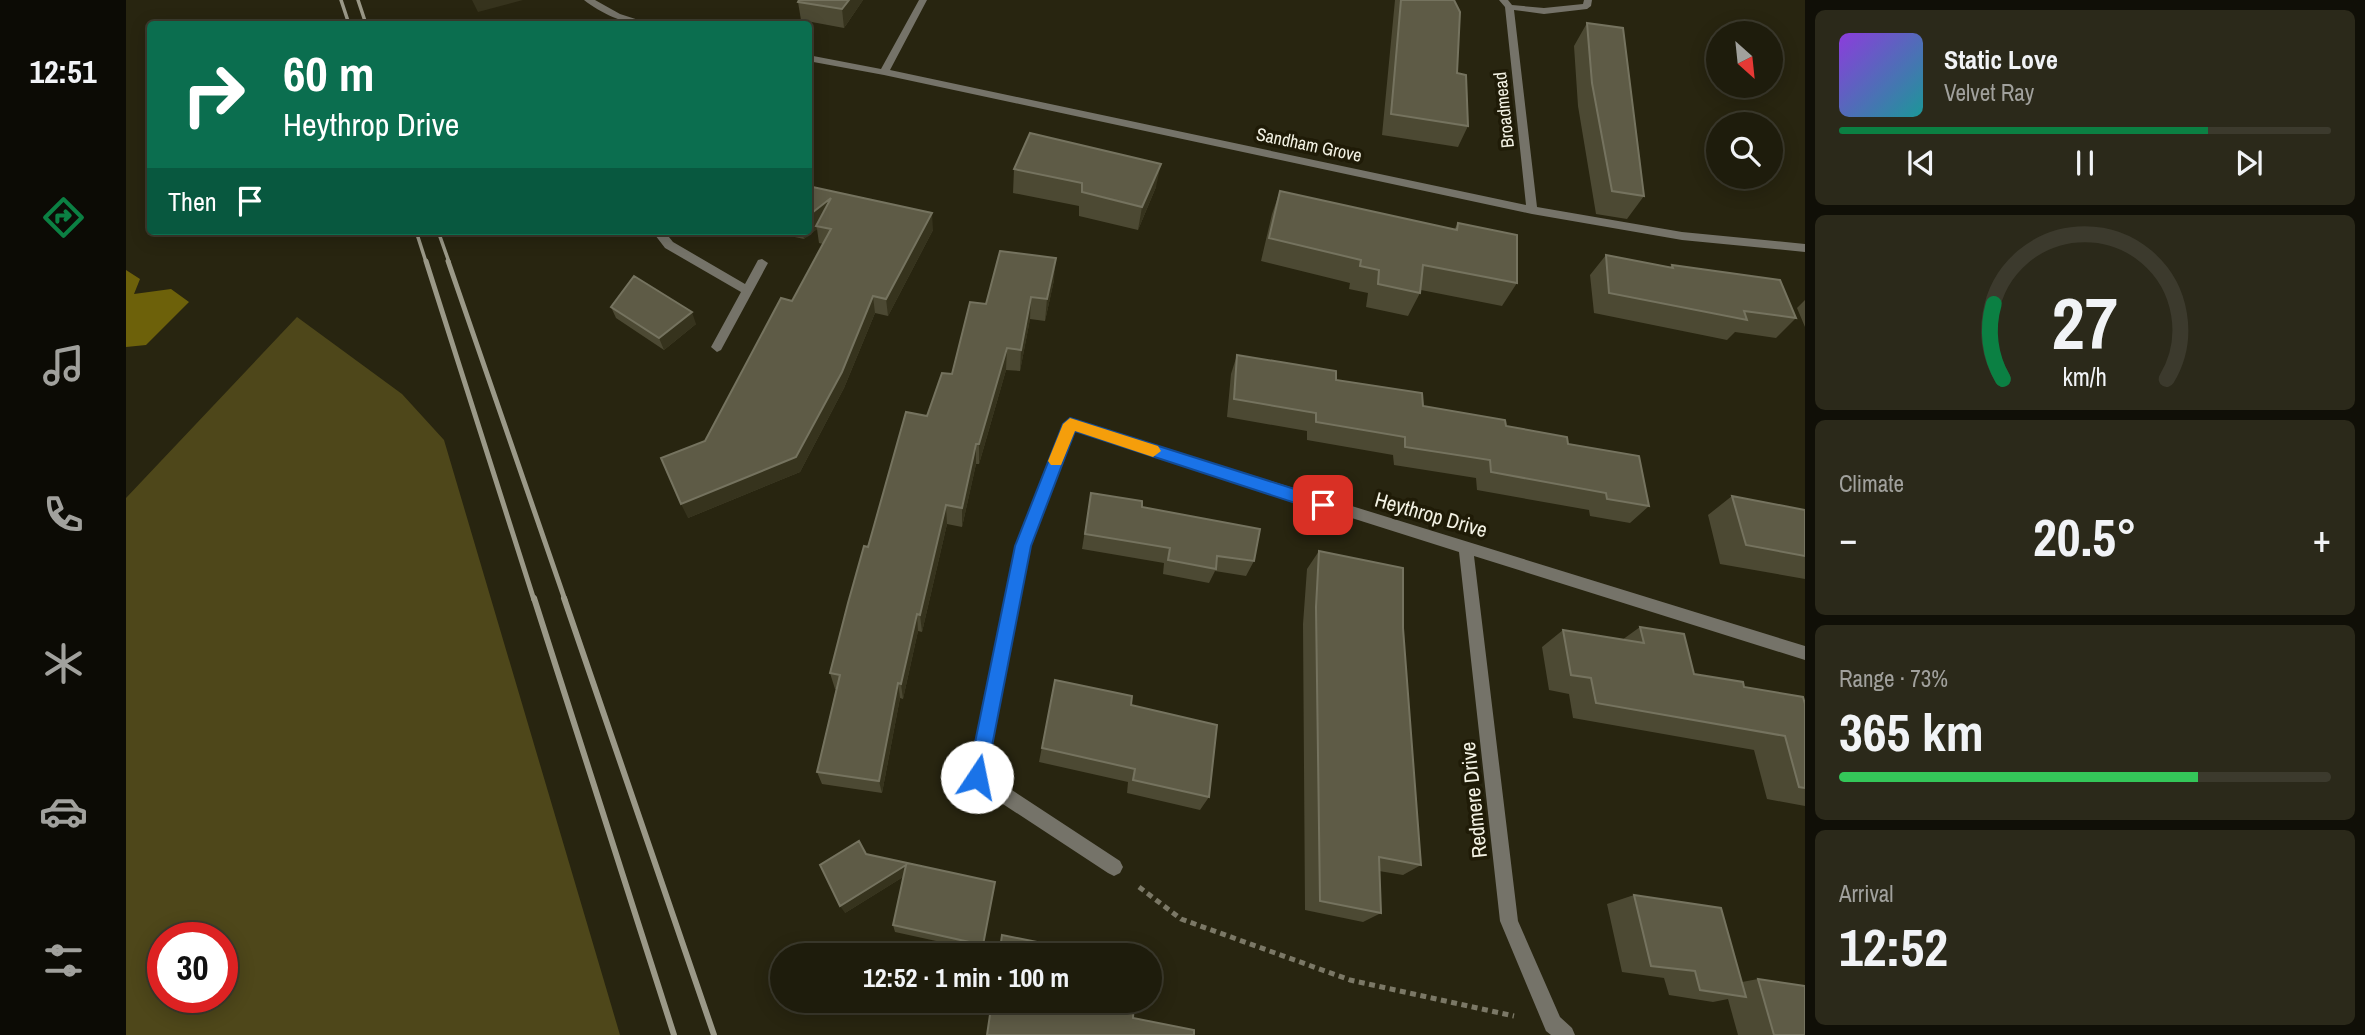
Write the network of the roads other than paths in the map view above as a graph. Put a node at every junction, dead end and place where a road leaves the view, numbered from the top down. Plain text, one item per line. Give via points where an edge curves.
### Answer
1 (588, 0) edge
2 (923, 0) edge
3 (1588, 0) edge
4 (1506, 4) edge
5 (635, 21) edge
6 (812, 59) edge
7 (884, 72) junction
8 (1532, 210) junction
9 (661, 235) edge
10 (1805, 248) edge
11 (762, 263) dead end
12 (747, 290) junction
13 (717, 347) dead end
14 (1466, 547) junction
15 (1805, 653) edge
16 (1114, 867) road end
17 (1559, 1029) edge

1 - 5 street
2 - 7 street
3 - 4 street, Broadmead via 1587,6 1565,11
4 - 8 street, Broadmead
6 - 7 street, Sandham Grove
7 - 8 street, Sandham Grove
8 - 10 street, Sandham Grove via 1682,236
9 - 12 street via 669,245
11 - 12 street
12 - 13 street
14 - 15 street, Heythrop Drive
14 - 16 street, Heythrop Drive via 1070,424 1023,546 977,777
14 - 17 street, Redmere Drive via 1509,921

